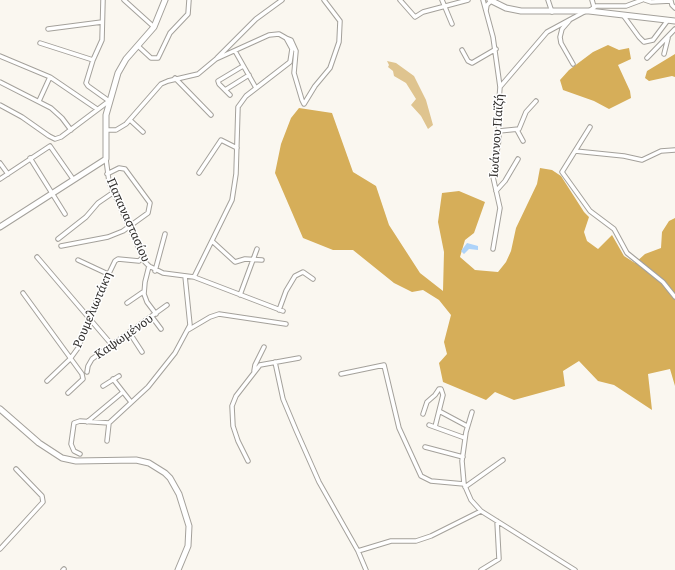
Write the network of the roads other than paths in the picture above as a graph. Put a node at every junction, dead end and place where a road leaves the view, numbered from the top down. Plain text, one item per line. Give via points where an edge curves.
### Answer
1 (103, 0) edge
2 (124, 0) edge
3 (166, 0) edge
4 (189, 0) edge
5 (282, 0) edge
6 (324, 0) edge
7 (400, 0) edge
8 (442, 0) edge
9 (468, 0) edge
10 (548, 0) edge
11 (592, 0) edge
12 (641, 0) edge
13 (671, 1) edge
14 (487, 2) edge
15 (444, 6) junction
16 (594, 7) junction
17 (675, 8) edge
18 (587, 11) junction
19 (552, 12) junction
20 (622, 14) junction
21 (575, 17) junction
22 (668, 20) junction
23 (675, 20) edge
24 (102, 22) junction
25 (452, 24) dead end
26 (154, 27) junction
27 (675, 28) edge
28 (48, 29) dead end
29 (669, 35) junction
30 (286, 38) junction
31 (40, 43) dead end
32 (138, 46) junction
33 (496, 49) junction
34 (462, 50) dead end
35 (235, 51) junction
36 (664, 54) dead end
37 (0, 56) edge
38 (647, 58) dead end
39 (216, 59) junction
40 (93, 60) junction
41 (573, 64) dead end
42 (244, 66) junction
43 (249, 75) junction
44 (50, 78) junction
45 (175, 78) junction
46 (0, 82) edge
47 (500, 87) junction
48 (256, 88) junction
49 (225, 90) junction
50 (230, 95) dead end
51 (39, 101) junction
52 (109, 101) junction
53 (536, 101) dead end
54 (0, 105) edge
55 (97, 109) junction
56 (211, 115) dead end
57 (130, 120) junction
58 (590, 127) dead end
59 (71, 130) junction
60 (106, 130) junction
61 (517, 130) junction
62 (499, 131) junction
63 (143, 132) dead end
64 (523, 142) dead end
65 (237, 148) junction
66 (675, 150) edge
67 (575, 151) junction
68 (30, 158) junction
69 (106, 159) junction
70 (518, 159) dead end
71 (0, 163) edge
72 (199, 173) dead end
73 (8, 174) junction
74 (107, 174) junction
75 (0, 179) edge
76 (73, 179) junction
77 (496, 191) junction
78 (114, 192) junction
79 (52, 193) junction
80 (65, 214) dead end
81 (131, 226) junction
82 (0, 227) edge
83 (165, 234) dead end
84 (58, 239) dead end
85 (212, 240) junction
86 (61, 246) dead end
87 (493, 248) dead end
88 (257, 249) dead end
89 (37, 257) dead end
90 (143, 257) junction
91 (78, 260) dead end
92 (253, 260) junction
93 (262, 260) dead end
94 (149, 266) junction
95 (155, 271) junction
96 (108, 274) junction
97 (185, 276) junction
98 (194, 277) junction
99 (313, 279) dead end
100 (144, 292) junction
101 (23, 293) dead end
102 (240, 295) junction
103 (675, 297) edge
104 (127, 303) dead end
105 (167, 305) dead end
106 (156, 314) junction
107 (152, 317) junction
108 (89, 318) junction
109 (286, 324) dead end
110 (160, 329) dead end
111 (188, 330) junction
112 (129, 332) junction
113 (112, 344) junction
114 (264, 347) dead end
115 (142, 352) dead end
116 (299, 358) dead end
117 (70, 359) junction
118 (275, 362) junction
119 (254, 371) junction
120 (87, 372) dead end
121 (341, 374) dead end
122 (119, 376) dead end
123 (113, 379) junction
124 (47, 381) dead end
125 (103, 386) dead end
126 (123, 392) junction
127 (68, 394) dead end
128 (131, 402) junction
129 (0, 409) edge
130 (439, 411) junction
131 (472, 412) dead end
132 (424, 414) dead end
133 (87, 422) junction
134 (109, 423) junction
135 (429, 425) dead end
136 (467, 426) junction
137 (435, 427) junction
138 (465, 438) junction
139 (107, 441) dead end
140 (425, 447) dead end
141 (80, 454) dead end
142 (463, 457) junction
143 (503, 460) dead end
144 (248, 461) dead end
145 (16, 469) dead end
146 (465, 485) junction
147 (481, 511) junction
148 (497, 521) junction
149 (0, 549) edge
150 (358, 551) junction
151 (178, 570) edge
152 (366, 570) edge
153 (481, 570) edge
154 (576, 570) edge

1 - 24 street
2 - 26 street
3 - 26 main road, Παπαναστασίου
4 - 32 street via 188,14 170,33 158,58 151,58
5 - 39 street via 256,19
6 - 30 street via 340,21 339,42 330,68 304,104 294,73 296,51 291,40
7 - 15 street via 415,17
8 - 15 street
9 - 15 street
10 - 19 street
11 - 16 street
12 - 13 street
12 - 16 street via 626,6
13 - 17 street
14 - 19 main road via 514,10
14 - 33 street, Ιωάννου Παϊζή via 486,13
15 - 25 street
16 - 18 street
18 - 19 main road
18 - 20 main road
18 - 21 street
20 - 22 main road
20 - 22 street via 644,42 653,40
21 - 41 street via 562,29 560,37
21 - 47 street via 547,32
22 - 23 main road
24 - 28 street
24 - 40 street via 102,40
26 - 32 main road, Παπαναστασίου
27 - 29 street
29 - 36 street
29 - 38 street
30 - 35 street via 279,34 269,34
30 - 48 street via 292,49 290,62
31 - 40 street
32 - 52 main road, Παπαναστασίου via 120,68
33 - 34 street via 472,63 468,62
33 - 47 street, Ιωάννου Παϊζή
35 - 39 street
35 - 42 street
37 - 44 street
39 - 45 street via 198,74
40 - 52 street via 87,84
42 - 43 street
42 - 49 street via 218,81
43 - 48 street
43 - 49 street
44 - 51 street
44 - 55 street
45 - 56 street
45 - 57 street via 161,84
46 - 51 street
47 - 62 street, Ιωάννου Παϊζή
48 - 65 street via 238,107
49 - 50 street
51 - 59 street via 58,115
52 - 55 street
52 - 60 main road, Παπαναστασίου
53 - 61 street via 526,112
54 - 59 street via 52,138 61,137
55 - 59 street
57 - 60 street via 121,128
57 - 63 street
58 - 67 street
60 - 69 main road, Παπαναστασίου
61 - 62 street
61 - 64 street
62 - 77 street, Ιωάννου Παϊζή via 493,173
65 - 72 street via 221,140
65 - 85 street via 232,200
66 - 67 street via 661,151 642,160
67 - 103 street via 563,173 590,211 614,229 627,253 663,282
68 - 73 street
68 - 76 street via 50,146
68 - 79 street
69 - 74 street, Παπαναστασίου
69 - 76 main road
70 - 77 street
71 - 73 street
73 - 75 street
74 - 78 street, Παπαναστασίου
74 - 81 street via 120,168 125,169 150,203 148,213
76 - 79 main road
77 - 87 street, Ιωάννου Παϊζή via 500,208
78 - 81 street, Παπαναστασίου
78 - 84 street
79 - 80 street
79 - 82 main road
81 - 86 street via 102,239
81 - 90 street, Παπαναστασίου
83 - 95 street
85 - 92 street via 235,262
85 - 98 street
88 - 92 street
89 - 108 street
90 - 94 street, Παπαναστασίου
90 - 96 street, Ρουμελιωτάκη via 139,261 118,259
91 - 96 street
92 - 93 street
92 - 102 street
94 - 95 street, Παπαναστασίου
94 - 100 street
95 - 97 street, Παπαναστασίου
96 - 108 street, Ρουμελιωτάκη
97 - 98 street, Παπαναστασίου
97 - 111 street via 190,321
98 - 102 street, Παπαναστασίου
99 - 102 street, Παπαναστασίου via 303,272 295,276 286,292 281,311
100 - 104 street
100 - 106 street via 147,302
101 - 117 street
105 - 106 street, Καψωμένου
106 - 107 street, Καψωμένου
107 - 110 street
107 - 112 street, Καψωμένου
108 - 113 street
108 - 117 street, Ρουμελιωτάκη via 78,348
109 - 111 street via 220,314
111 - 128 street via 161,372
112 - 113 street, Καψωμένου
112 - 115 street
113 - 120 street, Καψωμένου via 92,359
114 - 119 street
116 - 118 street
117 - 124 street, Ρουμελιωτάκη
117 - 127 street via 83,376
118 - 119 street via 260,365
118 - 150 street via 283,399 296,430 319,482
119 - 144 street via 239,390 232,406 235,434
121 - 146 street via 384,365 399,428 421,476 432,481
122 - 123 street
123 - 125 street
123 - 126 street
126 - 128 street
126 - 133 street
128 - 134 street
129 - 151 main road via 39,443 62,458 76,461 136,460 149,463 165,473 179,494 189,526 188,546
130 - 132 street via 443,394 441,389 438,389 427,402
130 - 136 street
130 - 137 street
131 - 136 street
133 - 134 street
133 - 141 street via 76,422 73,425 71,444 74,451
134 - 139 street
135 - 137 street
136 - 138 street
137 - 138 street
138 - 142 street
140 - 142 street
142 - 146 street via 462,473
143 - 146 street
145 - 149 street via 42,496 43,502
146 - 147 street via 471,500
147 - 148 street
147 - 150 street via 416,541 391,541
148 - 153 street via 499,559
148 - 154 street
150 - 152 street

